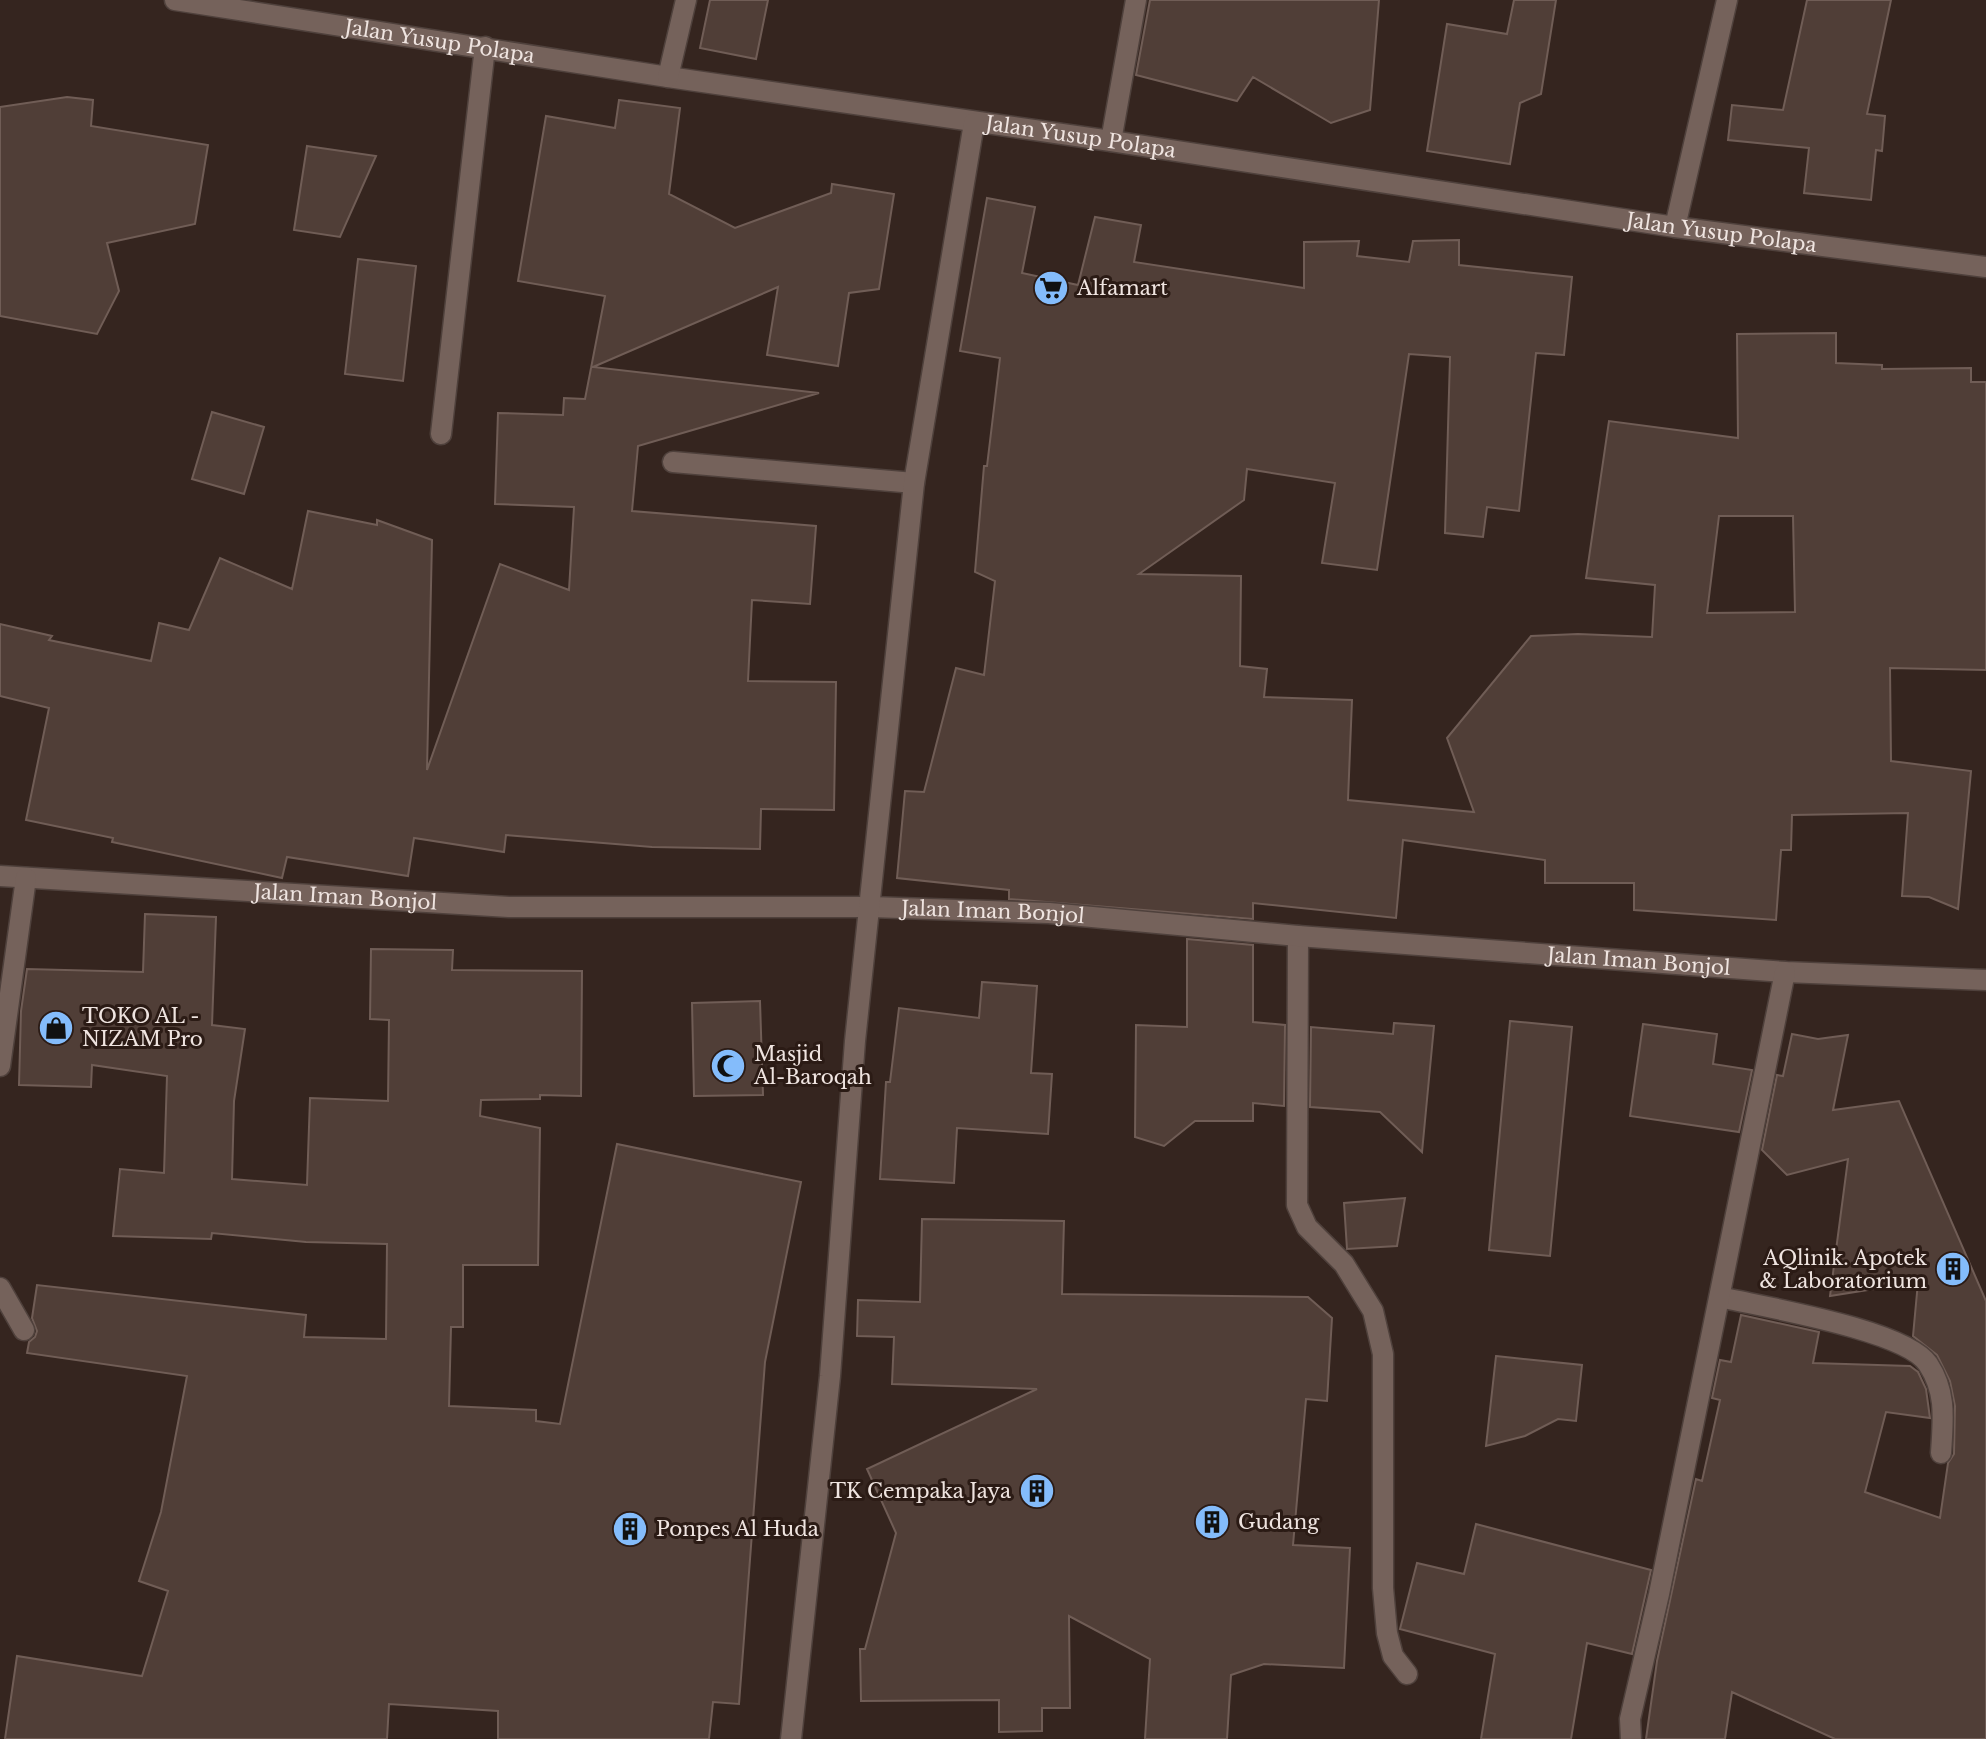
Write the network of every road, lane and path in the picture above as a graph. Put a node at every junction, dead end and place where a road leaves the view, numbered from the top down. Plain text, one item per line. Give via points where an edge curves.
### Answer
1 (175, 0) edge
2 (686, 0) edge
3 (1136, 0) edge
4 (1727, 0) edge
5 (485, 47) junction
6 (668, 77) junction
7 (974, 123) junction
8 (1111, 141) junction
9 (1675, 227) junction
10 (1986, 267) edge
11 (441, 434) dead end
12 (673, 462) dead end
13 (914, 483) junction
14 (0, 876) edge
15 (26, 878) junction
16 (871, 907) junction
17 (1298, 936) junction
18 (1785, 972) junction
19 (1986, 980) edge
20 (0, 1066) edge
21 (0, 1288) edge
22 (1720, 1297) junction
23 (24, 1330) dead end
24 (1941, 1453) dead end
25 (1407, 1674) dead end
26 (791, 1739) edge
27 (1631, 1739) edge

1 - 5 street, Jalan Yusup Polapa
2 - 6 street
3 - 8 street
4 - 9 street
5 - 6 street, Jalan Yusup Polapa
5 - 11 street
6 - 7 street, Jalan Yusup Polapa
7 - 8 street, Jalan Yusup Polapa
7 - 13 street
8 - 9 street, Jalan Yusup Polapa
9 - 10 street, Jalan Yusup Polapa
12 - 13 street
13 - 16 street
14 - 15 street, Jalan Iman Bonjol
15 - 16 street, Jalan Iman Bonjol via 509,907
15 - 20 street
16 - 17 street, Jalan Iman Bonjol via 1049,913
16 - 26 street via 855,1041 830,1376
17 - 18 street, Jalan Iman Bonjol
17 - 25 street via 1297,1205 1307,1227 1344,1264 1373,1311 1380,1340 1383,1588 1393,1656
18 - 19 street, Jalan Iman Bonjol
18 - 22 street
21 - 23 street
22 - 24 street via 1874,1332 1927,1361 1944,1404
22 - 27 street via 1630,1719

